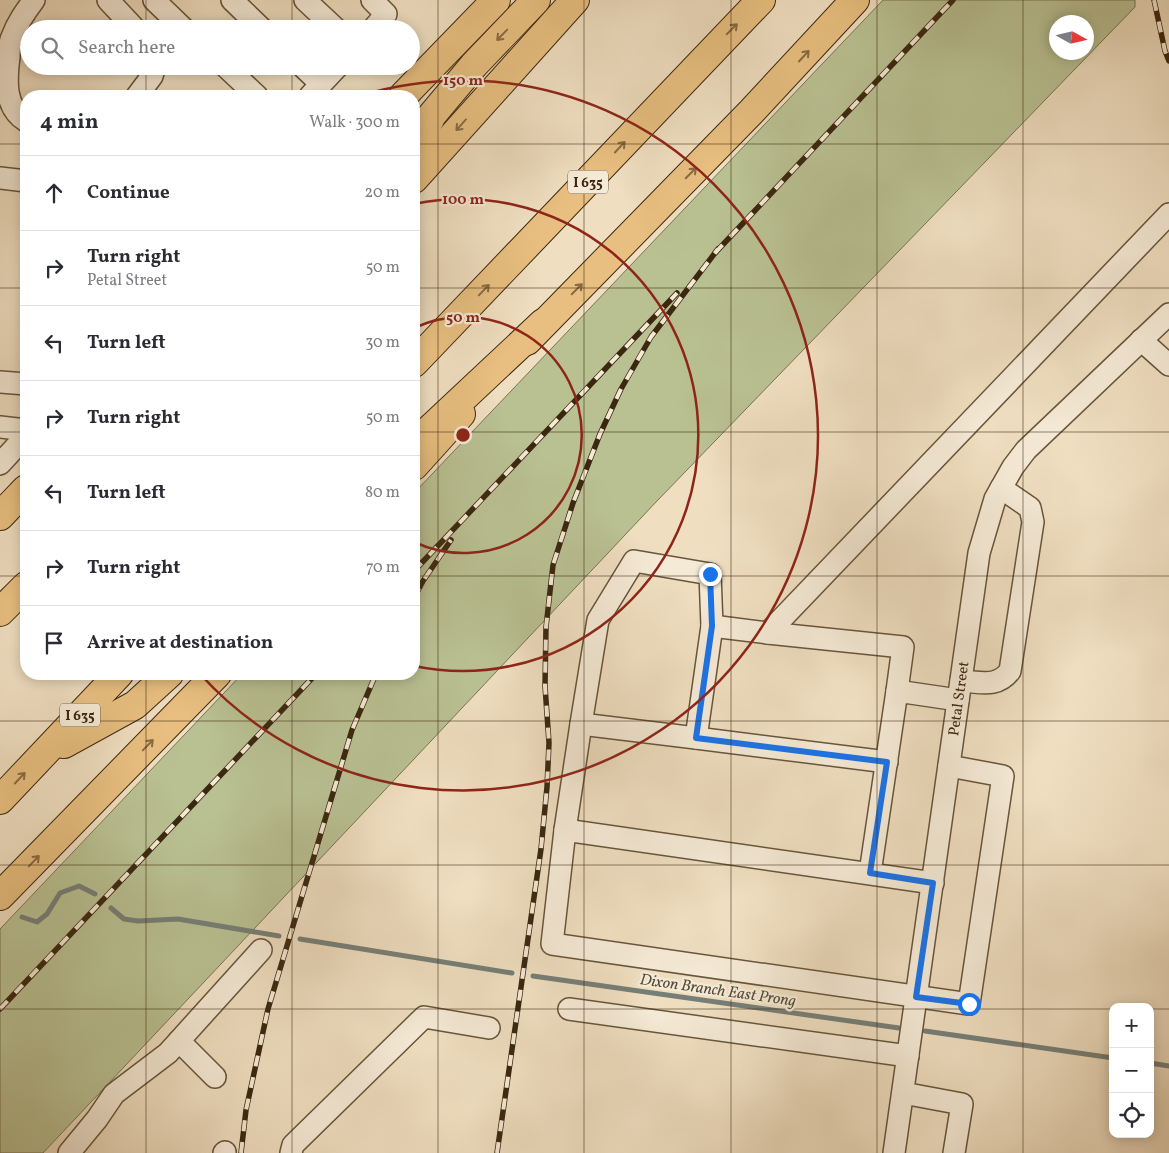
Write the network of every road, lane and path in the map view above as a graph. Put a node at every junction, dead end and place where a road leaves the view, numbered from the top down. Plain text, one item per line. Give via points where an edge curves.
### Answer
1 (34, 0) edge
2 (108, 0) edge
3 (232, 0) edge
4 (305, 0) edge
5 (372, 0) edge
6 (496, 0) edge
7 (536, 0) edge
8 (575, 0) edge
9 (761, 0) edge
10 (855, 0) edge
11 (163, 3) edge
12 (127, 20) edge
13 (177, 20) edge
14 (253, 20) edge
15 (326, 20) edge
16 (380, 20) edge
17 (152, 75) edge
18 (235, 75) edge
19 (307, 75) edge
20 (330, 75) edge
21 (142, 90) edge
22 (251, 90) edge
23 (316, 90) edge
24 (409, 90) edge
25 (20, 114) edge
26 (420, 138) edge
27 (420, 171) edge
28 (0, 178) edge
29 (20, 180) edge
30 (1169, 214) edge
31 (1169, 314) edge
32 (543, 323) junction
33 (1141, 340) junction
34 (420, 357) edge
35 (1169, 365) edge
36 (0, 382) edge
37 (20, 384) edge
38 (0, 428) edge
39 (20, 430) edge
40 (420, 438) edge
41 (20, 442) edge
42 (420, 459) edge
43 (0, 464) edge
44 (1001, 488) junction
45 (20, 495) edge
46 (0, 516) edge
47 (20, 592) edge
48 (0, 612) edge
49 (712, 626) junction
50 (768, 633) junction
51 (113, 680) edge
52 (162, 680) edge
53 (211, 680) edge
54 (960, 690) junction
55 (897, 691) junction
56 (581, 724) junction
57 (696, 738) junction
58 (40, 757) junction
59 (887, 762) junction
60 (949, 766) junction
61 (0, 800) edge
62 (564, 830) junction
63 (870, 873) junction
64 (933, 883) junction
65 (0, 896) edge
66 (261, 950) dead end
67 (916, 997) junction
68 (569, 1009) dead end
69 (489, 1028) dead end
70 (179, 1041) junction
71 (908, 1056) junction
72 (215, 1077) dead end
73 (903, 1093) junction
74 (69, 1153) edge
75 (291, 1153) edge
76 (894, 1153) edge
77 (954, 1153) edge

1 - 25 street via 21,17 11,39 7,68 7,91
2 - 12 street
3 - 14 street
4 - 15 street
5 - 16 street via 386,14
6 - 24 main road
7 -> 26 main road via 432,115
8 -> 27 main road
34 -> 9 main road, I 635
32 -> 10 main road via 744,119
11 - 13 street
17 - 21 street
18 - 22 street
19 - 23 street
20 - 23 street
28 - 29 street
30 - 50 street
31 - 33 street, Petal Street
32 - 40 main road
32 - 42 main road
33 - 35 street
33 - 44 street, Petal Street via 1036,439
36 - 37 street
38 - 39 street
41 - 43 street
44 - 54 street, Petal Street via 979,553
44 - 54 street via 1030,508 1033,522 1010,671 995,683
45 - 46 main road
47 - 48 main road
49 - 50 street
49 - 56 street via 710,574 634,561 598,620
49 - 57 street
50 - 55 street via 903,647
51 - 58 main road, I 635
52 - 58 main road via 135,705
65 -> 53 main road
54 - 55 street
54 - 60 street, Petal Street
55 - 59 street
56 - 57 street
56 - 62 street
57 - 59 street
61 -> 58 main road, I 635
59 - 63 street
60 - 64 street, Petal Street
60 - 67 street via 1003,776 969,1004
62 - 63 street
62 - 67 street via 552,944
63 - 64 street
64 - 67 street, Petal Street
66 - 70 street
67 - 71 street, Petal Street
68 - 71 street
69 - 75 street via 424,1018 293,1145
70 - 72 street
70 - 74 street via 114,1094
71 - 73 street, Petal Street
73 - 76 street, Petal Street
73 - 77 street via 962,1104

